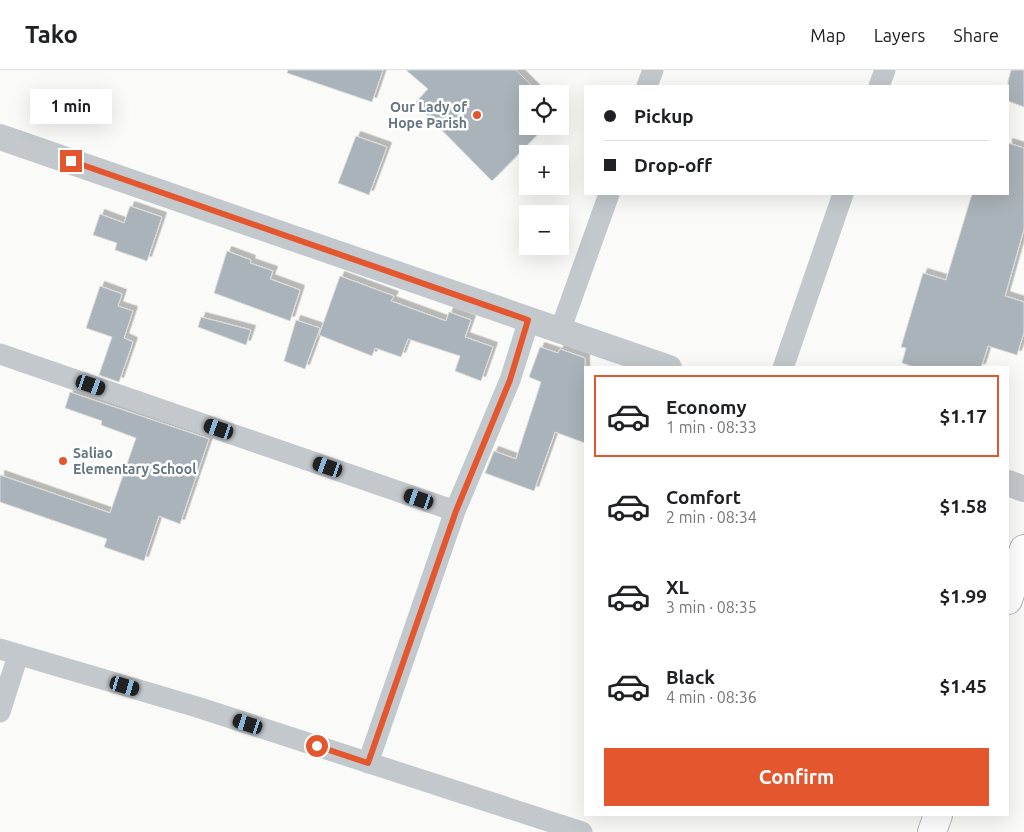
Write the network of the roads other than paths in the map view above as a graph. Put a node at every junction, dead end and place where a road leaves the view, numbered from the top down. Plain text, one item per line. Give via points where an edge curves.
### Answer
1 (653, 70) edge
2 (885, 70) edge
3 (647, 85) edge
4 (880, 85) edge
5 (0, 137) edge
6 (609, 195) edge
7 (843, 195) edge
8 (528, 320) junction
9 (560, 331) junction
10 (0, 354) edge
11 (663, 366) edge
12 (784, 366) edge
13 (1009, 483) edge
14 (1024, 489) edge
15 (456, 511) junction
16 (1024, 549) edge
17 (1009, 597) edge
18 (9, 652) edge
19 (0, 712) edge
20 (368, 763) junction
21 (938, 816) edge
22 (582, 832) edge
23 (932, 832) edge

1 - 3 street
2 - 4 street
5 - 8 street
6 - 9 street
7 - 12 street
8 - 9 street
8 - 15 street via 510,380
9 - 11 street
10 - 15 street
13 - 14 street
15 - 20 street
16 - 17 highway
18 - 19 street
18 - 20 street via 196,707
20 - 22 street
21 - 23 highway

